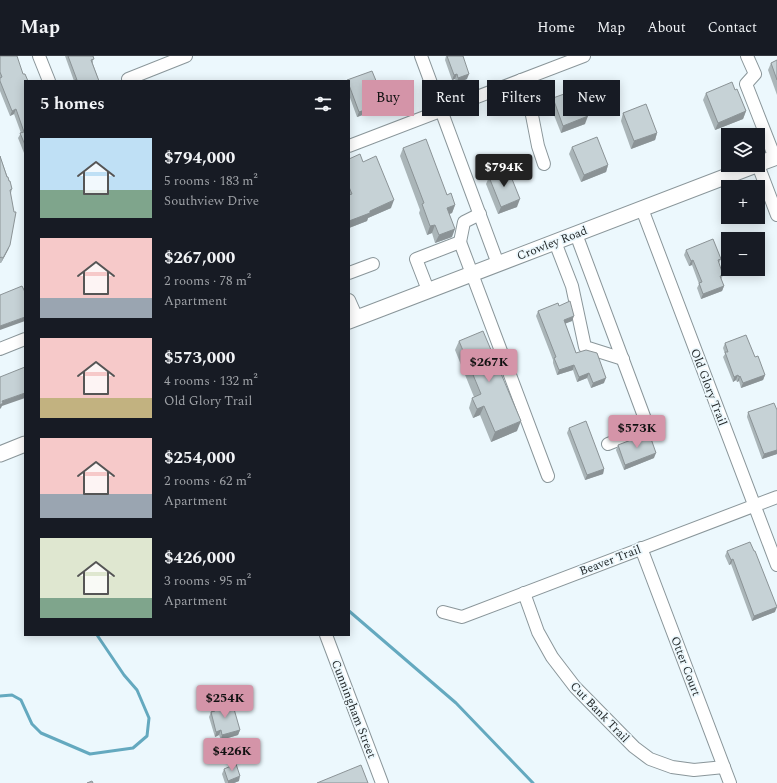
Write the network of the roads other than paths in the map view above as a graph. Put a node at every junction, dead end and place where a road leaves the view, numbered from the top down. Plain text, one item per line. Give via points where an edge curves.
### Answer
1 (39, 56) edge
2 (186, 56) edge
3 (422, 56) edge
4 (584, 56) edge
5 (747, 56) edge
6 (49, 80) edge
7 (128, 80) edge
8 (431, 80) edge
9 (521, 80) edge
10 (426, 116) edge
11 (444, 116) edge
12 (532, 116) edge
13 (350, 146) edge
14 (776, 157) edge
15 (765, 162) edge
16 (544, 164) dead end
17 (739, 172) edge
18 (760, 172) edge
19 (642, 209) junction
20 (480, 214) junction
21 (777, 215) edge
22 (576, 234) junction
23 (460, 242) junction
24 (555, 242) junction
25 (373, 264) dead end
26 (498, 264) junction
27 (350, 273) edge
28 (472, 274) junction
29 (428, 290) junction
30 (350, 305) edge
31 (353, 319) edge
32 (24, 339) edge
33 (0, 349) edge
34 (623, 359) junction
35 (24, 444) edge
36 (608, 444) dead end
37 (0, 454) edge
38 (548, 476) dead end
39 (777, 496) edge
40 (754, 505) junction
41 (641, 548) junction
42 (777, 565) edge
43 (524, 593) junction
44 (443, 612) dead end
45 (326, 636) edge
46 (724, 767) junction
47 (382, 783) edge
48 (730, 783) edge

1 - 6 street
2 - 7 street
3 - 8 street
4 - 9 street
5 - 14 street via 755,74 746,84
10 - 13 street
11 - 20 street
12 - 16 street
14 - 15 main road, Crowley Road
17 - 19 main road, Crowley Road
18 - 21 street
19 - 22 main road, Crowley Road
19 - 40 street, Old Glory Trail
20 - 23 street via 464,222
20 - 26 street
22 - 24 main road, Crowley Road
22 - 34 street
23 - 28 street
23 - 29 street via 416,259
24 - 26 main road, Crowley Road
24 - 34 street via 572,286 585,347
25 - 27 street
26 - 28 main road, Crowley Road
28 - 29 main road, Crowley Road
28 - 38 street
29 - 31 main road, Crowley Road
30 - 31 street
32 - 33 street
34 - 36 street via 645,419 628,436
35 - 37 main road
39 - 40 street, Beaver Trail
40 - 41 street, Beaver Trail
40 - 42 street, Old Glory Trail
41 - 43 street, Beaver Trail
41 - 46 street, Otter Court
43 - 44 street, Beaver Trail via 462,617
43 - 46 street, Cut Bank Trail via 538,632 552,657 575,687 634,747 650,759 672,767 694,770
45 - 47 street, Cunningham Street
46 - 48 street, Otter Court

